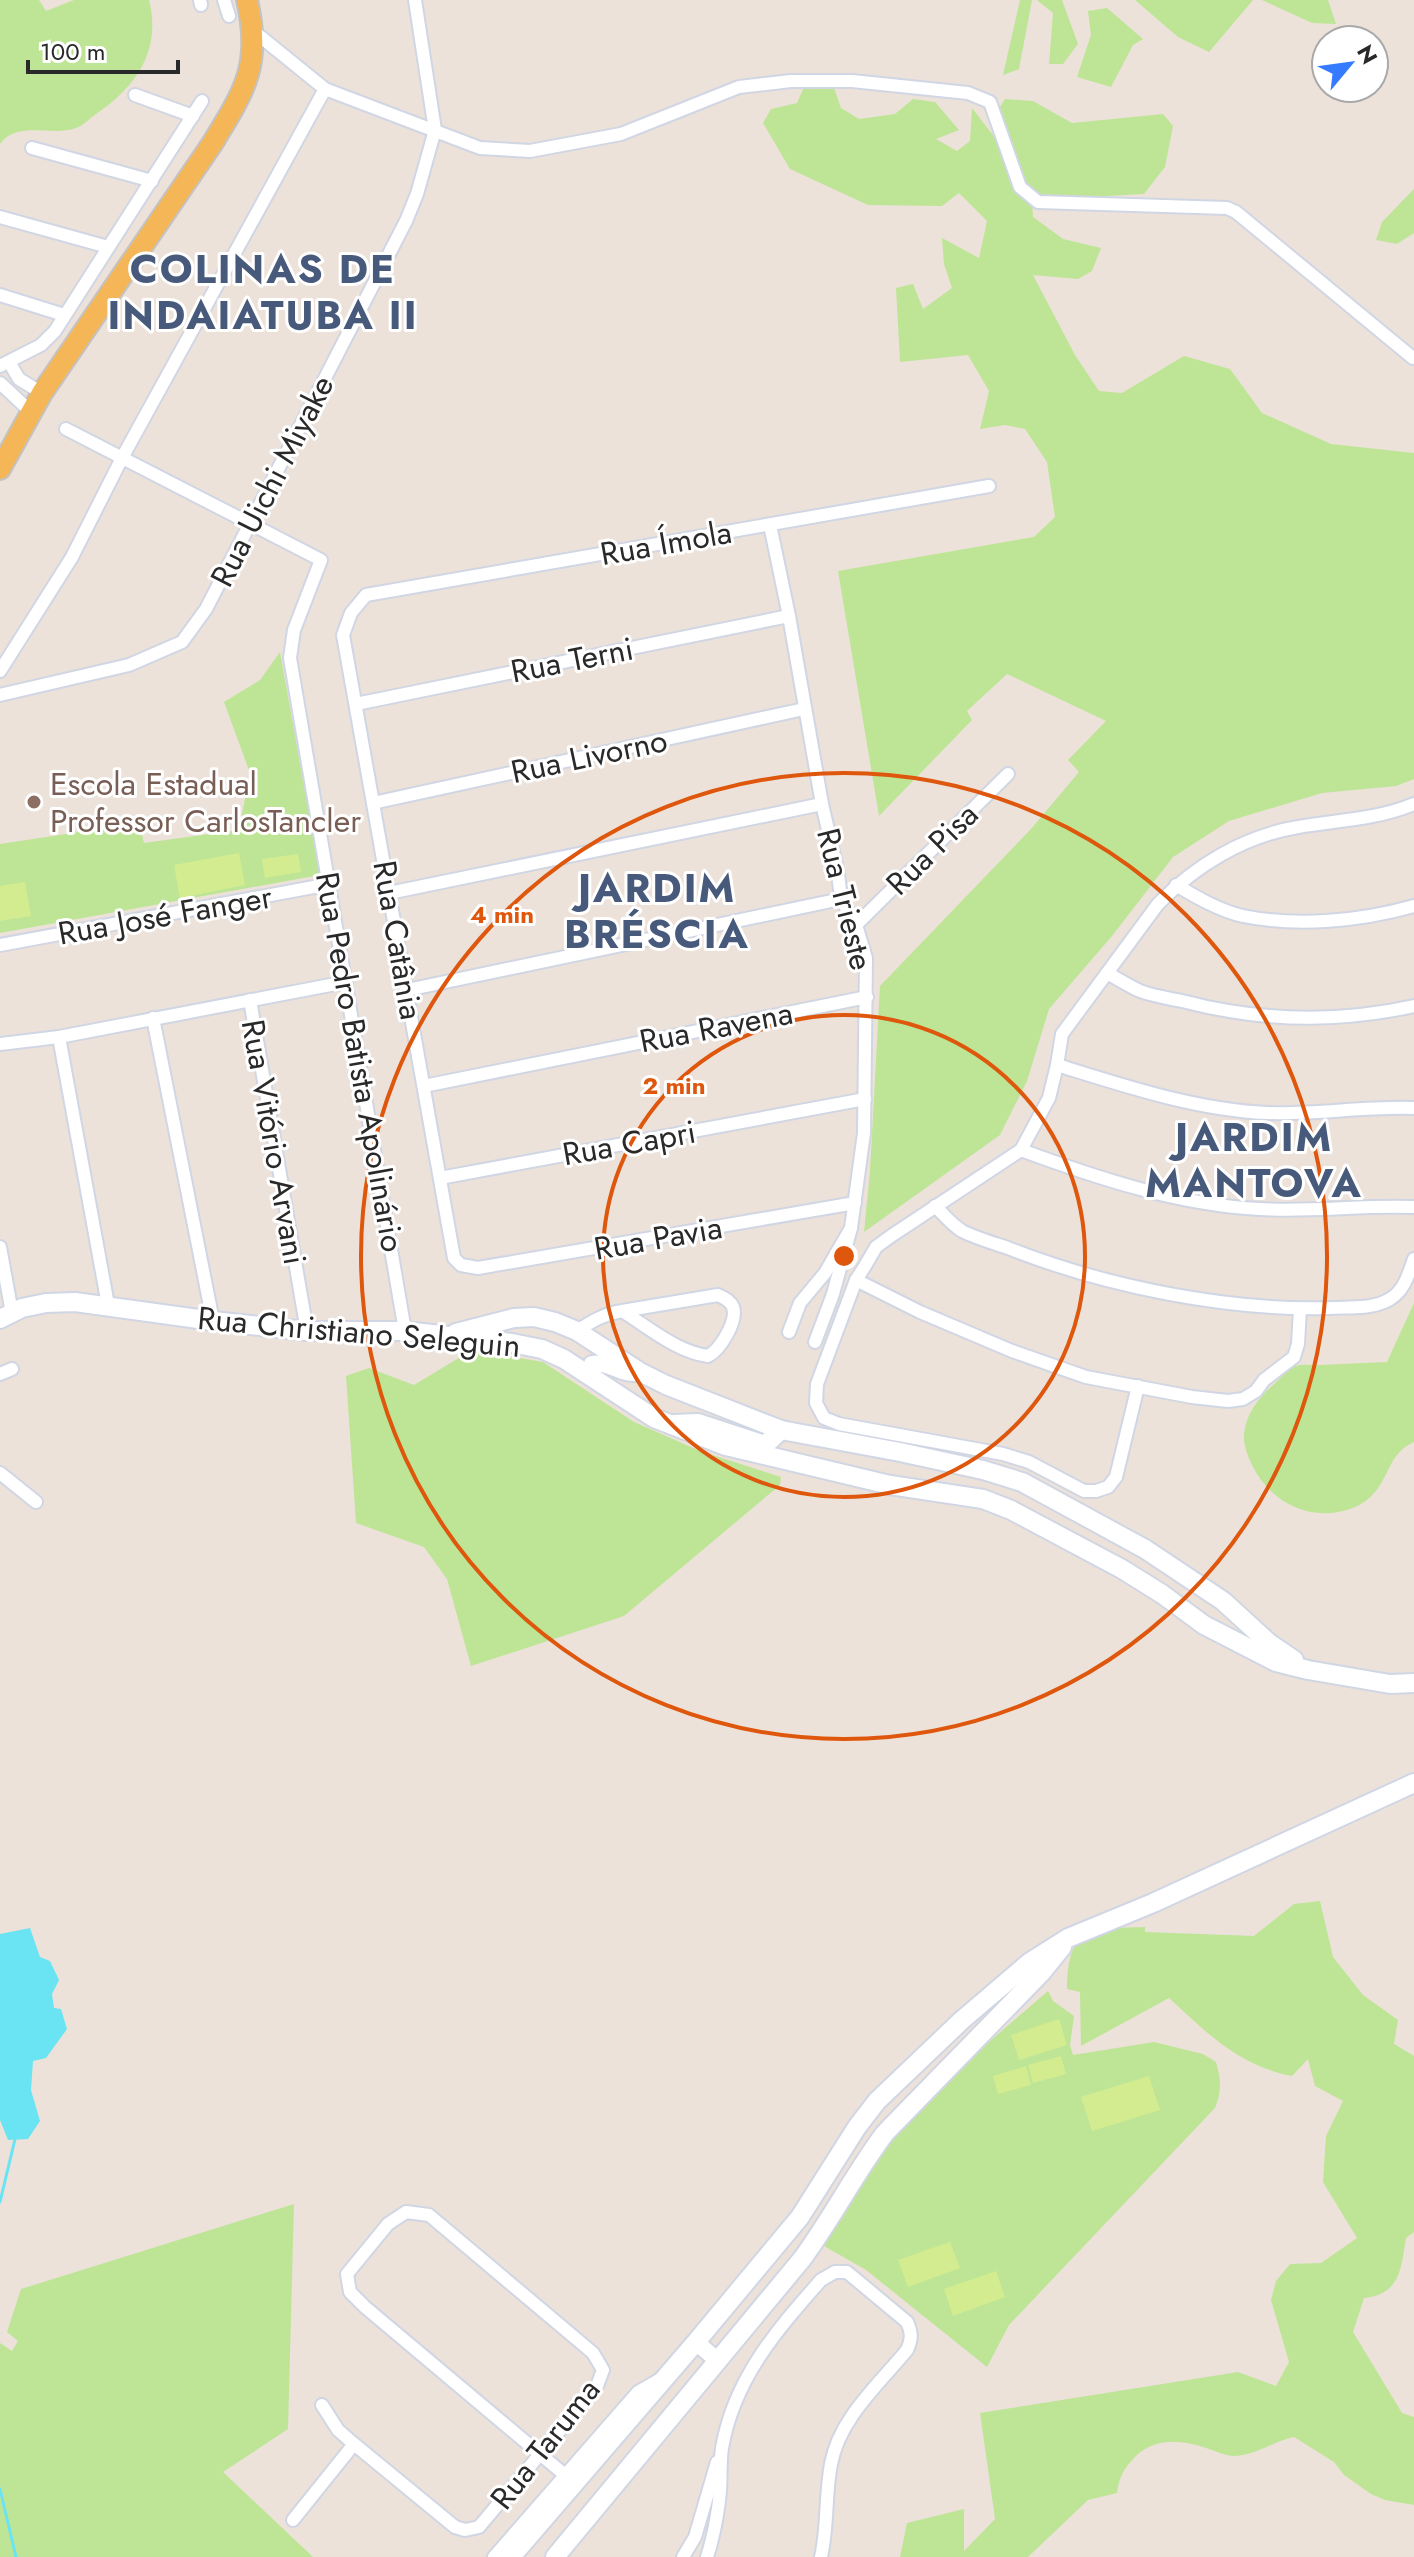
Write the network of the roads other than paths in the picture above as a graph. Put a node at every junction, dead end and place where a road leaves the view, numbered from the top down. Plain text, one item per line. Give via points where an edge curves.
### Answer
1 (224, 0) edge
2 (415, 0) edge
3 (250, 1) edge
4 (229, 16) dead end
5 (251, 29) junction
6 (325, 89) junction
7 (135, 95) dead end
8 (202, 101) dead end
9 (193, 116) junction
10 (435, 130) junction
11 (32, 148) dead end
12 (152, 181) junction
13 (0, 217) edge
14 (108, 247) junction
15 (0, 295) edge
16 (64, 315) junction
17 (1413, 358) edge
18 (4, 364) edge
19 (0, 383) edge
20 (42, 393) junction
21 (31, 412) junction
22 (66, 429) dead end
23 (122, 458) junction
24 (0, 469) edge
25 (989, 486) dead end
26 (251, 523) junction
27 (770, 525) junction
28 (351, 613) joint
29 (789, 616) junction
30 (0, 671) edge
31 (0, 695) edge
32 (356, 704) junction
33 (804, 709) junction
34 (1008, 774) dead end
35 (373, 803) junction
36 (822, 804) junction
37 (1414, 804) edge
38 (330, 884) junction
39 (1176, 885) junction
40 (389, 893) junction
41 (841, 899) junction
42 (1414, 906) edge
43 (856, 925) junction
44 (0, 945) edge
45 (1107, 973) junction
46 (346, 982) junction
47 (407, 990) junction
48 (867, 997) junction
49 (250, 1000) junction
50 (1414, 1006) edge
51 (153, 1018) junction
52 (59, 1037) junction
53 (0, 1044) edge
54 (1057, 1065) junction
55 (424, 1086) junction
56 (865, 1099) junction
57 (1414, 1108) edge
58 (1021, 1150) junction
59 (440, 1178) junction
60 (855, 1203) junction
61 (935, 1206) junction
62 (1414, 1207) edge
63 (851, 1228) junction
64 (0, 1247) edge
65 (1414, 1259) edge
66 (461, 1265) joint
67 (856, 1280) junction
68 (108, 1305) junction
69 (650, 1306) junction
70 (1300, 1309) junction
71 (622, 1311) junction
72 (6, 1316) edge
73 (213, 1321) junction
74 (307, 1331) junction
75 (405, 1331) junction
76 (577, 1331) junction
77 (655, 1331) junction
78 (789, 1332) dead end
79 (449, 1335) junction
80 (815, 1342) dead end
81 (640, 1372) junction
82 (592, 1376) junction
83 (1138, 1386) junction
84 (668, 1424) junction
85 (781, 1430) junction
86 (0, 1473) edge
87 (36, 1502) dead end
88 (1079, 1511) junction
89 (1053, 1531) junction
90 (1145, 1549) junction
91 (1089, 1550) junction
92 (1308, 1670) junction
93 (1414, 1683) edge
94 (1414, 1783) edge
95 (1068, 1938) junction
96 (696, 2342) junction
97 (718, 2361) junction
98 (662, 2379) junction
99 (322, 2405) dead end
100 (354, 2444) junction
101 (721, 2452) junction
102 (540, 2454) junction
103 (565, 2475) junction
104 (293, 2520) dead end
105 (494, 2557) edge
106 (511, 2557) edge
107 (555, 2557) edge
108 (683, 2557) edge
109 (707, 2557) edge
110 (821, 2557) edge

1 - 4 street
2 - 10 street, Rua Uichi Miyake
3 - 5 main road
5 - 6 street
5 - 20 main road via 252,62 237,104
6 - 10 street
6 - 23 street
7 - 9 street
8 - 9 street
9 - 12 street
10 - 17 street via 480,148 530,151 621,134 739,87 852,81 968,93 990,102 1020,187 1038,202 1227,208
10 - 26 street, Rua Uichi Miyake via 406,221
11 - 12 street
12 - 14 street
13 - 14 street
14 - 16 street
15 - 16 street
16 - 18 street via 41,345
18 - 20 street
19 - 21 street
20 - 21 main road
21 - 24 main road
22 - 23 street
23 - 26 street
23 - 30 street via 72,557
25 - 27 street, Rua Ímola
26 - 31 street, Rua Uichi Miyake via 206,609 182,642 129,665
26 - 38 street, Rua Pedro Batista Apolinário via 321,560 294,630 290,658
27 - 28 street, Rua Ímola via 366,595
27 - 29 street, Rua Trieste
28 - 32 street, Rua Catânia via 343,635
29 - 32 street, Rua Terni
29 - 33 street, Rua Trieste
32 - 35 street, Rua Catânia
33 - 35 street, Rua Livorno
33 - 36 street, Rua Trieste
34 - 43 street, Rua Pisa
35 - 40 street, Rua Catânia
36 - 40 street
36 - 41 street, Rua Trieste
37 - 39 street via 1246,841
38 - 44 street, Rua José Fanger
38 - 46 street, Rua Pedro Batista Apolinário
39 - 42 street via 1242,915 1276,919 1313,921
39 - 45 street
40 - 47 street, Rua Catânia
41 - 43 street, Rua Trieste
41 - 47 street
43 - 48 street, Rua Trieste via 866,958
45 - 50 street via 1140,991 1270,1017 1365,1015
45 - 54 street via 1062,1034
46 - 49 street
46 - 75 street, Rua Pedro Batista Apolinário
47 - 55 street, Rua Catânia
48 - 55 street, Rua Ravena
48 - 56 street, Rua Trieste
49 - 51 street
49 - 74 street, Rua Vitório Arvani
51 - 52 street
51 - 73 street
52 - 53 street
52 - 68 street
54 - 57 street via 1213,1108 1311,1114
54 - 58 street via 1049,1098
55 - 59 street, Rua Catânia
56 - 59 street, Rua Capri
56 - 60 street, Rua Trieste
58 - 61 street
58 - 62 street via 1096,1177 1199,1201 1259,1209
59 - 66 street, Rua Catânia via 454,1258
60 - 63 street, Rua Trieste
60 - 66 street, Rua Pavia via 504,1264
61 - 67 street via 876,1247
61 - 70 street via 961,1230 1038,1261 1148,1291
63 - 78 street, Rua Trieste via 800,1303
63 - 80 street, Rua Trieste
64 - 72 street
65 - 70 street via 1406,1282 1386,1302
67 - 83 street via 1012,1351 1086,1377
67 - 83 street via 817,1384 816,1403 824,1418 839,1424 1003,1454 1084,1491 1096,1491 1116,1477
68 - 72 main road, Rua Christiano Seleguin via 46,1303
68 - 73 main road, Rua Christiano Seleguin
69 - 71 street
69 - 77 street
69 - 77 street via 718,1295 733,1306 721,1347 708,1356
70 - 83 street via 1297,1353 1243,1399 1192,1397
71 - 76 street
71 - 77 street
73 - 74 main road, Rua Christiano Seleguin
74 - 75 main road, Rua Christiano Seleguin
75 - 79 main road, Rua Christiano Seleguin
76 - 79 main road via 544,1319 514,1318
76 - 81 main road
79 - 82 main road, Rua Christiano Seleguin via 542,1349
81 - 82 street via 631,1375 598,1362 592,1364
81 - 85 main road
82 - 84 main road, Rua Christiano Seleguin
84 - 85 main road via 698,1423 765,1445
84 - 89 main road, Rua Christiano Seleguin via 747,1453 890,1485 983,1499
85 - 88 main road via 983,1470 1022,1482
86 - 87 street
88 - 89 main road
88 - 90 main road
89 - 91 main road, Rua Christiano Seleguin
90 - 91 main road via 1123,1559 1103,1549
90 - 92 main road via 1223,1601
91 - 92 main road, Rua Christiano Seleguin via 1229,1639 1276,1662
92 - 93 main road, Rua Christiano Seleguin
94 - 95 main road
95 - 96 main road via 1030,1962 962,2020 877,2101 800,2217
95 - 97 main road via 1041,1973 885,2133 802,2259
96 - 97 street
96 - 98 main road
97 - 107 main road
98 - 103 street via 638,2392
98 - 106 main road
99 - 100 street, Rua Taruma
100 - 102 street, Rua Taruma via 465,2530 479,2527
100 - 104 street
101 - 108 street via 695,2537
101 - 109 street via 720,2493
101 - 110 street via 731,2409 749,2371 828,2275 847,2272 907,2322 912,2340 907,2350 850,2419 837,2443
102 - 102 street, Rua Taruma via 597,2386 603,2370 593,2353 429,2215 406,2212 388,2224 347,2274 350,2292
102 - 103 street
103 - 105 street

